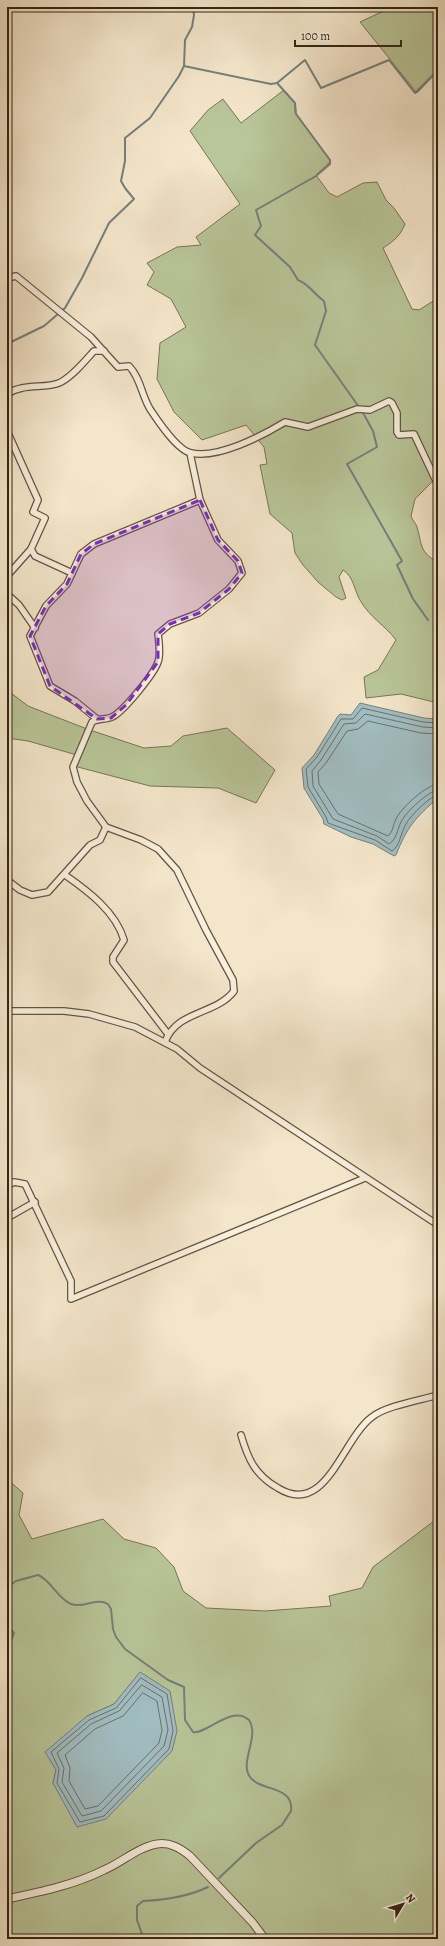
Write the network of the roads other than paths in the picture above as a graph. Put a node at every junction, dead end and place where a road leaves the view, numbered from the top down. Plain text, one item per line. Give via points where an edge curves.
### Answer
1 (7, 278) edge
2 (104, 351) junction
3 (7, 394) edge
4 (7, 431) edge
5 (190, 453) junction
6 (438, 485) edge
7 (200, 500) junction
8 (31, 549) junction
9 (72, 573) junction
10 (7, 576) edge
11 (7, 594) edge
12 (34, 628) junction
13 (96, 719) junction
14 (106, 827) junction
15 (65, 875) junction
16 (7, 880) edge
17 (7, 1011) edge
18 (168, 1034) junction
19 (165, 1042) junction
20 (365, 1178) junction
21 (7, 1186) edge
22 (34, 1202) junction
23 (7, 1218) edge
24 (438, 1225) edge
25 (438, 1395) edge
26 (241, 1435) dead end
27 (7, 1899) edge
28 (265, 1939) edge

1 - 2 street via 16,276 91,336
2 - 3 street via 94,351 59,383 29,386
2 - 5 street via 118,367 129,366 132,369 150,409 174,442
4 - 8 street via 38,500 33,512 45,518
5 - 6 street via 215,454 285,422 308,427 357,409 370,410 389,401 397,413 397,432 399,435 414,434
5 - 7 street
7 - 9 street via 94,544 81,554
7 - 13 street via 218,540 238,561 242,573 229,589 199,612 170,624 158,634 158,662 152,673 126,705 111,718
8 - 9 street via 34,556
8 - 10 street
9 - 12 street via 67,584 46,606
11 - 12 street via 19,604
12 - 13 street via 30,636 50,686
13 - 14 street via 92,722 73,767 77,782 87,801
14 - 15 street via 100,840 90,845
14 - 18 street via 158,849 177,870 233,980 234,991 227,1000 179,1022
15 - 16 street via 48,892 32,895
15 - 18 street via 88,890 122,933 124,940 113,957 113,962
17 - 19 street via 64,1010 89,1014 135,1026
18 - 19 street
19 - 20 street
20 - 22 street via 71,1299 71,1281
20 - 24 street
21 - 22 street via 14,1182 25,1184
22 - 23 street
25 - 26 street via 372,1416 360,1429 324,1482 307,1494 287,1494 266,1481 250,1462
27 - 28 street via 76,1881 104,1870 145,1848 156,1844 168,1844 190,1856

